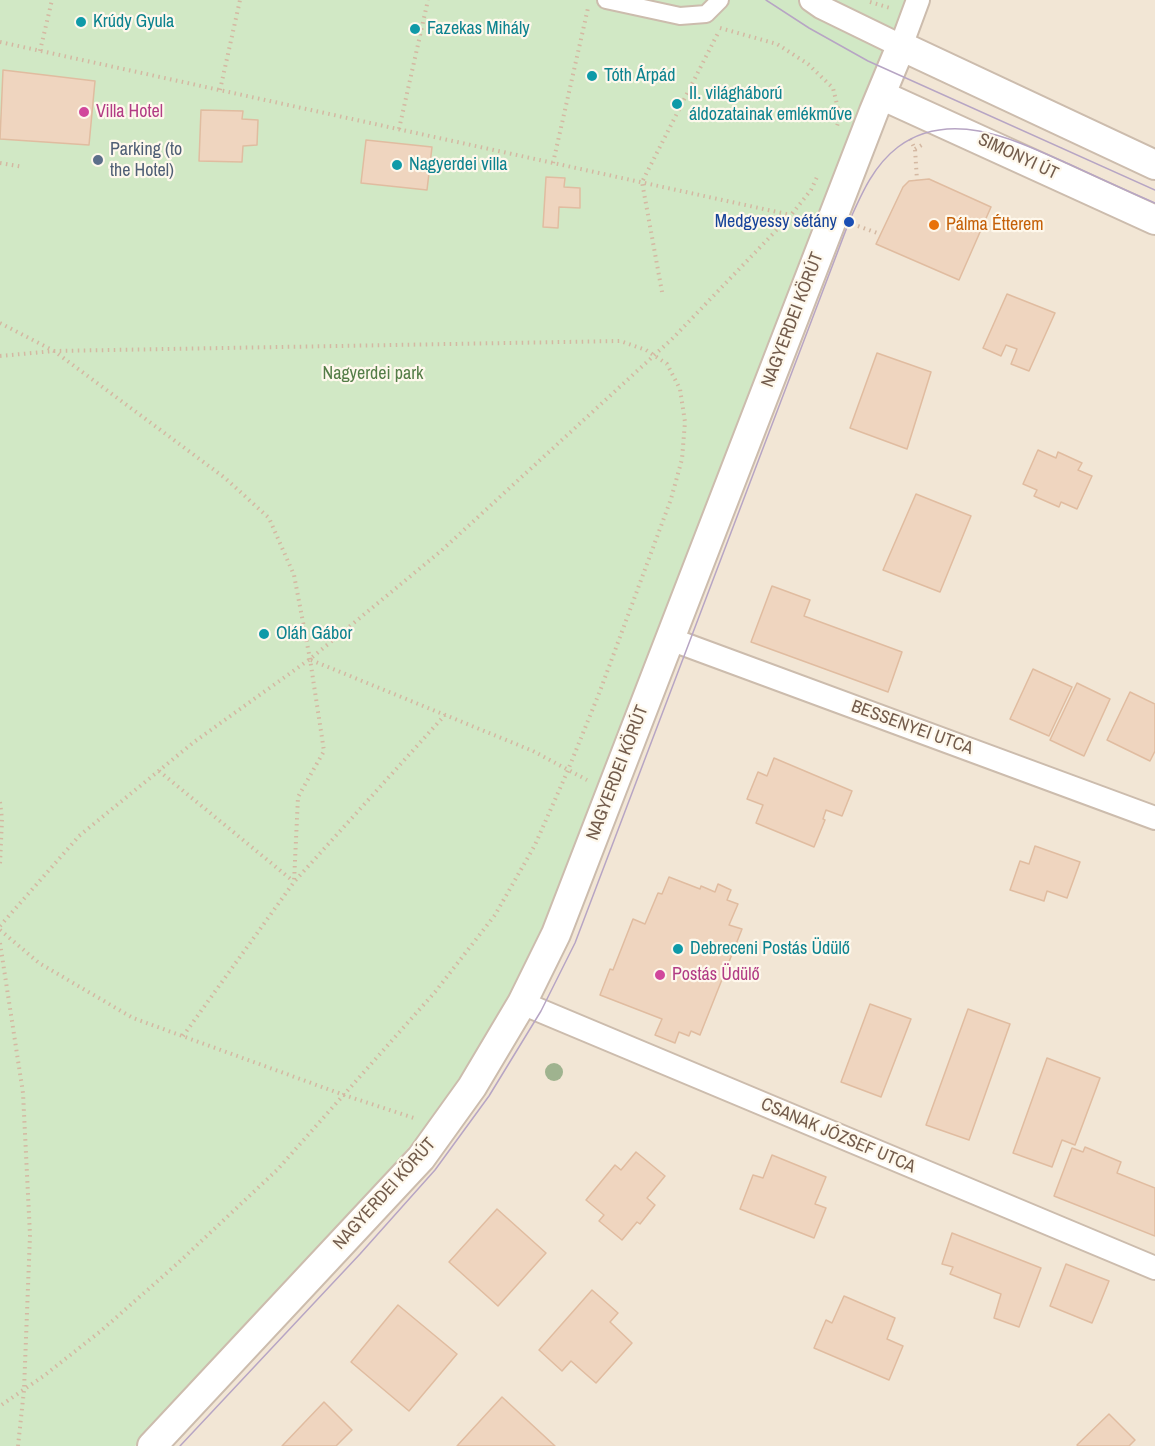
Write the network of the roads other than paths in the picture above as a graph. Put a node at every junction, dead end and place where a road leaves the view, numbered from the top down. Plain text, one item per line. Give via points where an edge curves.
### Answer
1 (606, 0) edge
2 (720, 0) edge
3 (811, 0) edge
4 (918, 0) edge
5 (901, 46) junction
6 (881, 95) junction
7 (1155, 165) edge
8 (1155, 219) edge
9 (670, 639) junction
10 (1155, 818) edge
11 (522, 1003) junction
12 (1155, 1268) edge
13 (152, 1446) edge

1 - 2 street via 680,16 706,14
3 - 5 street
4 - 5 street, NAGYERDEI KÖRÚT
5 - 6 street, NAGYERDEI KÖRÚT
5 - 7 street
6 - 8 street, SIMONYI ÚT
6 - 9 street, NAGYERDEI KÖRÚT
9 - 10 street, BESSENYEI UTCA
9 - 11 street, NAGYERDEI KÖRÚT via 556,934
11 - 12 street, CSANAK JÓZSEF UTCA
11 - 13 street, NAGYERDEI KÖRÚT via 472,1087 421,1158

